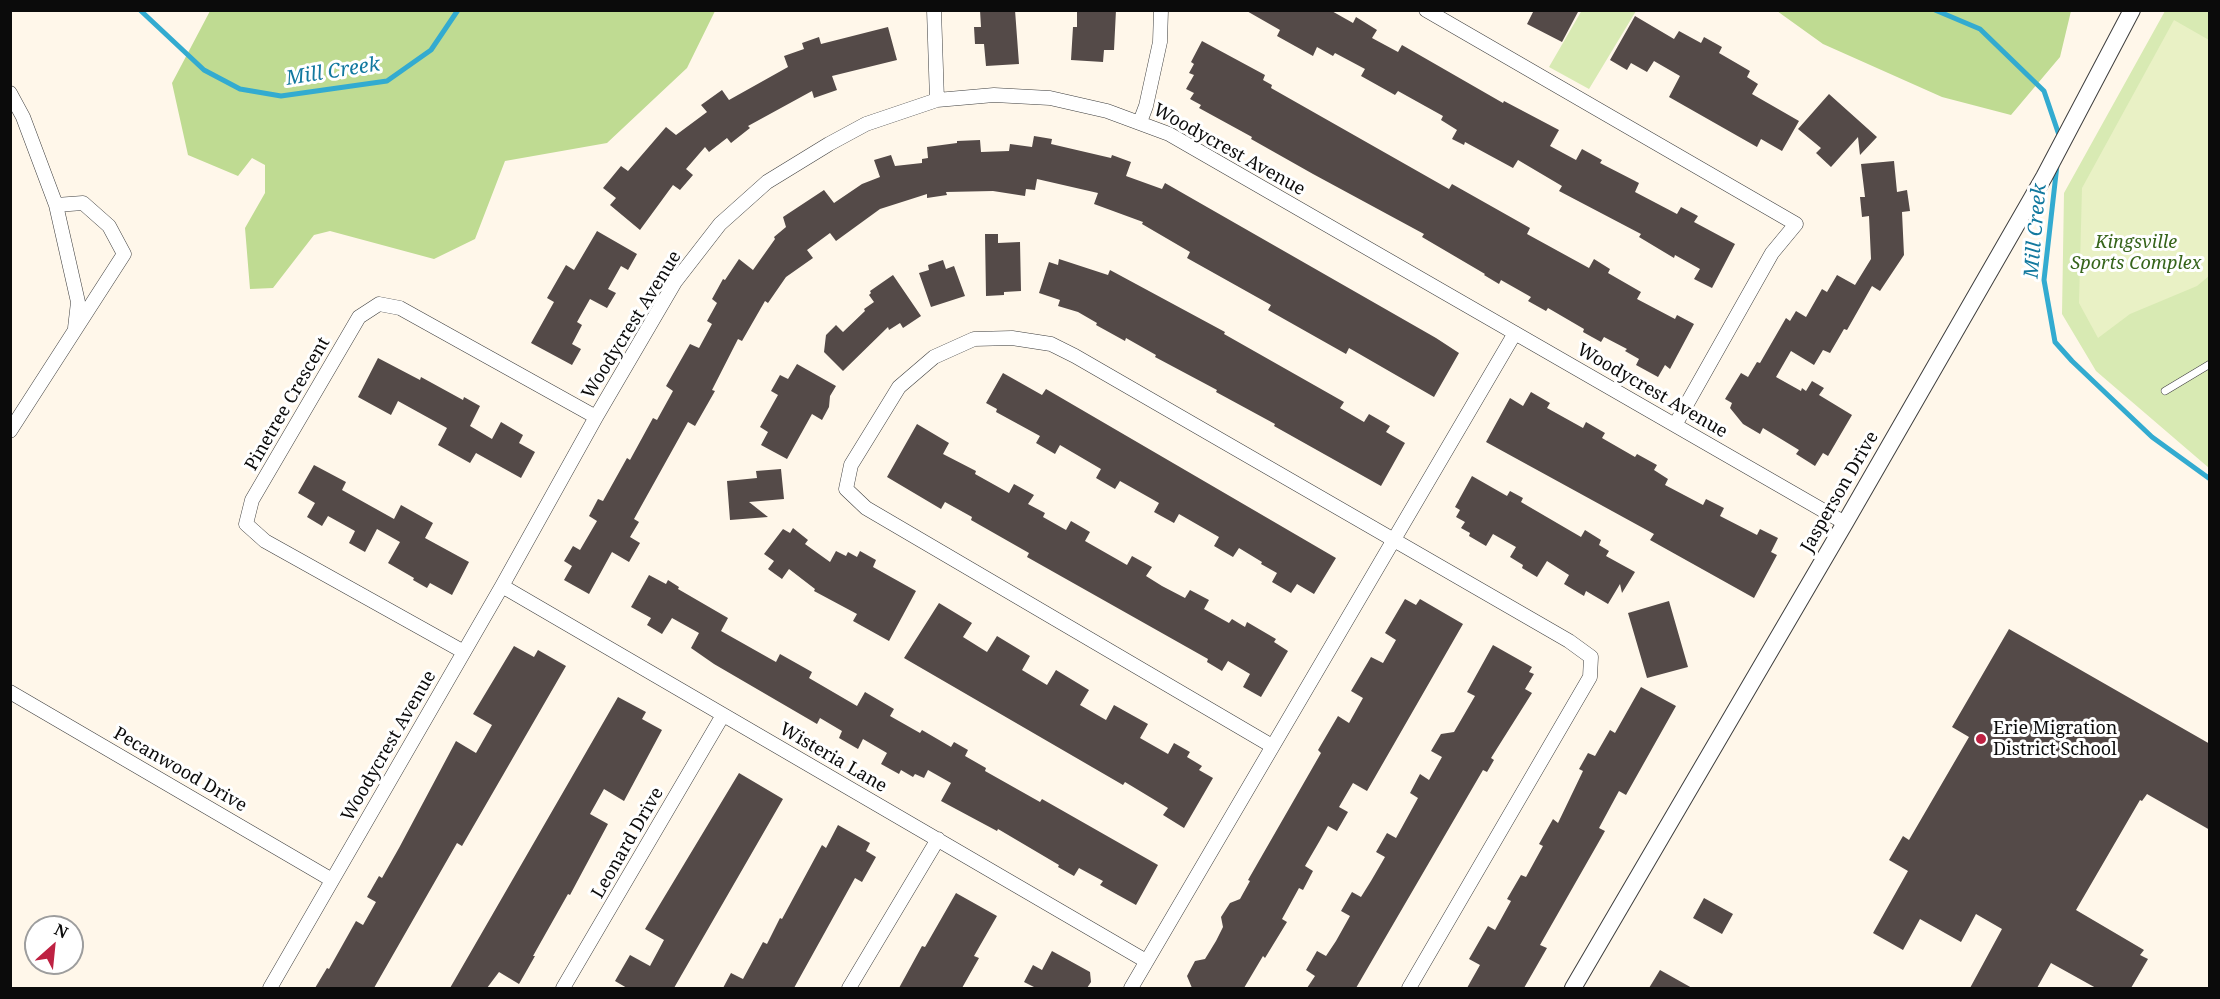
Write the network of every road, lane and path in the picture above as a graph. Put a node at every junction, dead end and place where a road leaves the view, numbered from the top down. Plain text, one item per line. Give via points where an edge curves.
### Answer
1 (934, 10) edge
2 (1161, 10) edge
3 (1426, 10) edge
4 (2132, 10) edge
5 (10, 93) edge
6 (938, 100) junction
7 (1140, 122) junction
8 (56, 206) junction
9 (75, 333) junction
10 (1515, 333) junction
11 (2210, 364) edge
12 (2165, 391) dead end
13 (596, 417) junction
14 (12, 423) edge
15 (1675, 425) junction
16 (1845, 523) junction
17 (1394, 541) junction
18 (502, 586) junction
19 (464, 652) junction
20 (10, 692) edge
21 (723, 715) junction
22 (1272, 746) junction
23 (938, 839) junction
24 (332, 880) junction
25 (1146, 961) junction
26 (270, 988) edge
27 (563, 988) edge
28 (849, 988) edge
29 (1131, 988) edge
30 (1409, 988) edge
31 (1573, 988) edge

1 - 6 street
2 - 7 street via 1160,42
3 - 15 street via 1796,224 1772,253
4 - 16 street, Jasperson Drive via 2048,170
5 - 8 street
6 - 7 street, Woodycrest Avenue via 994,95 1050,98
6 - 13 street, Woodycrest Avenue via 866,124 829,144 767,182 720,224 675,282
7 - 10 street, Woodycrest Avenue via 1169,134
8 - 9 street via 78,302
8 - 9 street via 83,203 109,226 124,254
9 - 14 street
10 - 15 street, Woodycrest Avenue
10 - 17 street
11 - 12 lane
13 - 18 street, Woodycrest Avenue
13 - 19 street, Pinetree Crescent via 400,308 379,304 359,317 252,500 246,524 265,541
15 - 16 street, Woodycrest Avenue
16 - 31 street, Jasperson Drive
17 - 22 street
17 - 22 street via 1075,356 1051,344 1012,338 974,339 934,357 899,387 851,465 846,489 866,508
17 - 30 street via 1591,657 1590,677
18 - 19 street, Woodycrest Avenue
18 - 21 street, Wisteria Lane
19 - 24 street, Woodycrest Avenue
20 - 24 street, Pecanwood Drive
21 - 23 street, Wisteria Lane
21 - 27 street, Leonard Drive
22 - 25 street
23 - 25 street, Wisteria Lane
23 - 28 street
24 - 26 street, Woodycrest Avenue
25 - 29 street

